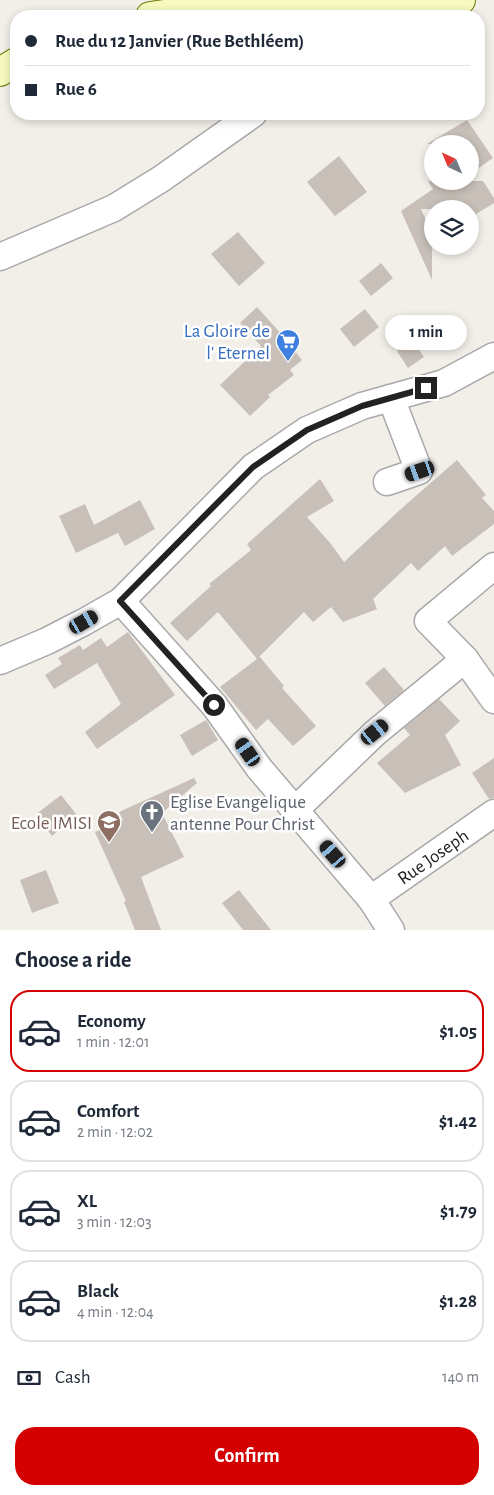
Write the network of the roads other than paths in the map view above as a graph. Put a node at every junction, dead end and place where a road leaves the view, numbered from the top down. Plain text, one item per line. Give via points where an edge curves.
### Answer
1 (461, 0) edge
2 (194, 10) edge
3 (316, 10) edge
4 (427, 10) edge
5 (244, 120) edge
6 (0, 257) edge
7 (494, 356) edge
8 (391, 398) junction
9 (387, 482) dead end
10 (494, 566) edge
11 (120, 601) junction
12 (465, 659) junction
13 (0, 660) edge
14 (494, 700) edge
15 (295, 810) junction
16 (494, 813) edge
17 (371, 899) junction
18 (385, 928) edge

1 - 4 street
2 - 3 street via 231,5
5 - 6 street via 114,208
7 - 8 street via 444,382
8 - 9 street via 420,471
8 - 11 street via 362,406 307,430 253,467
10 - 12 street via 428,621
11 - 13 street via 77,626
11 - 15 street via 214,705 258,768
12 - 14 street
12 - 15 street via 375,732
15 - 17 street
16 - 17 street, Rue Joseph
17 - 18 street

